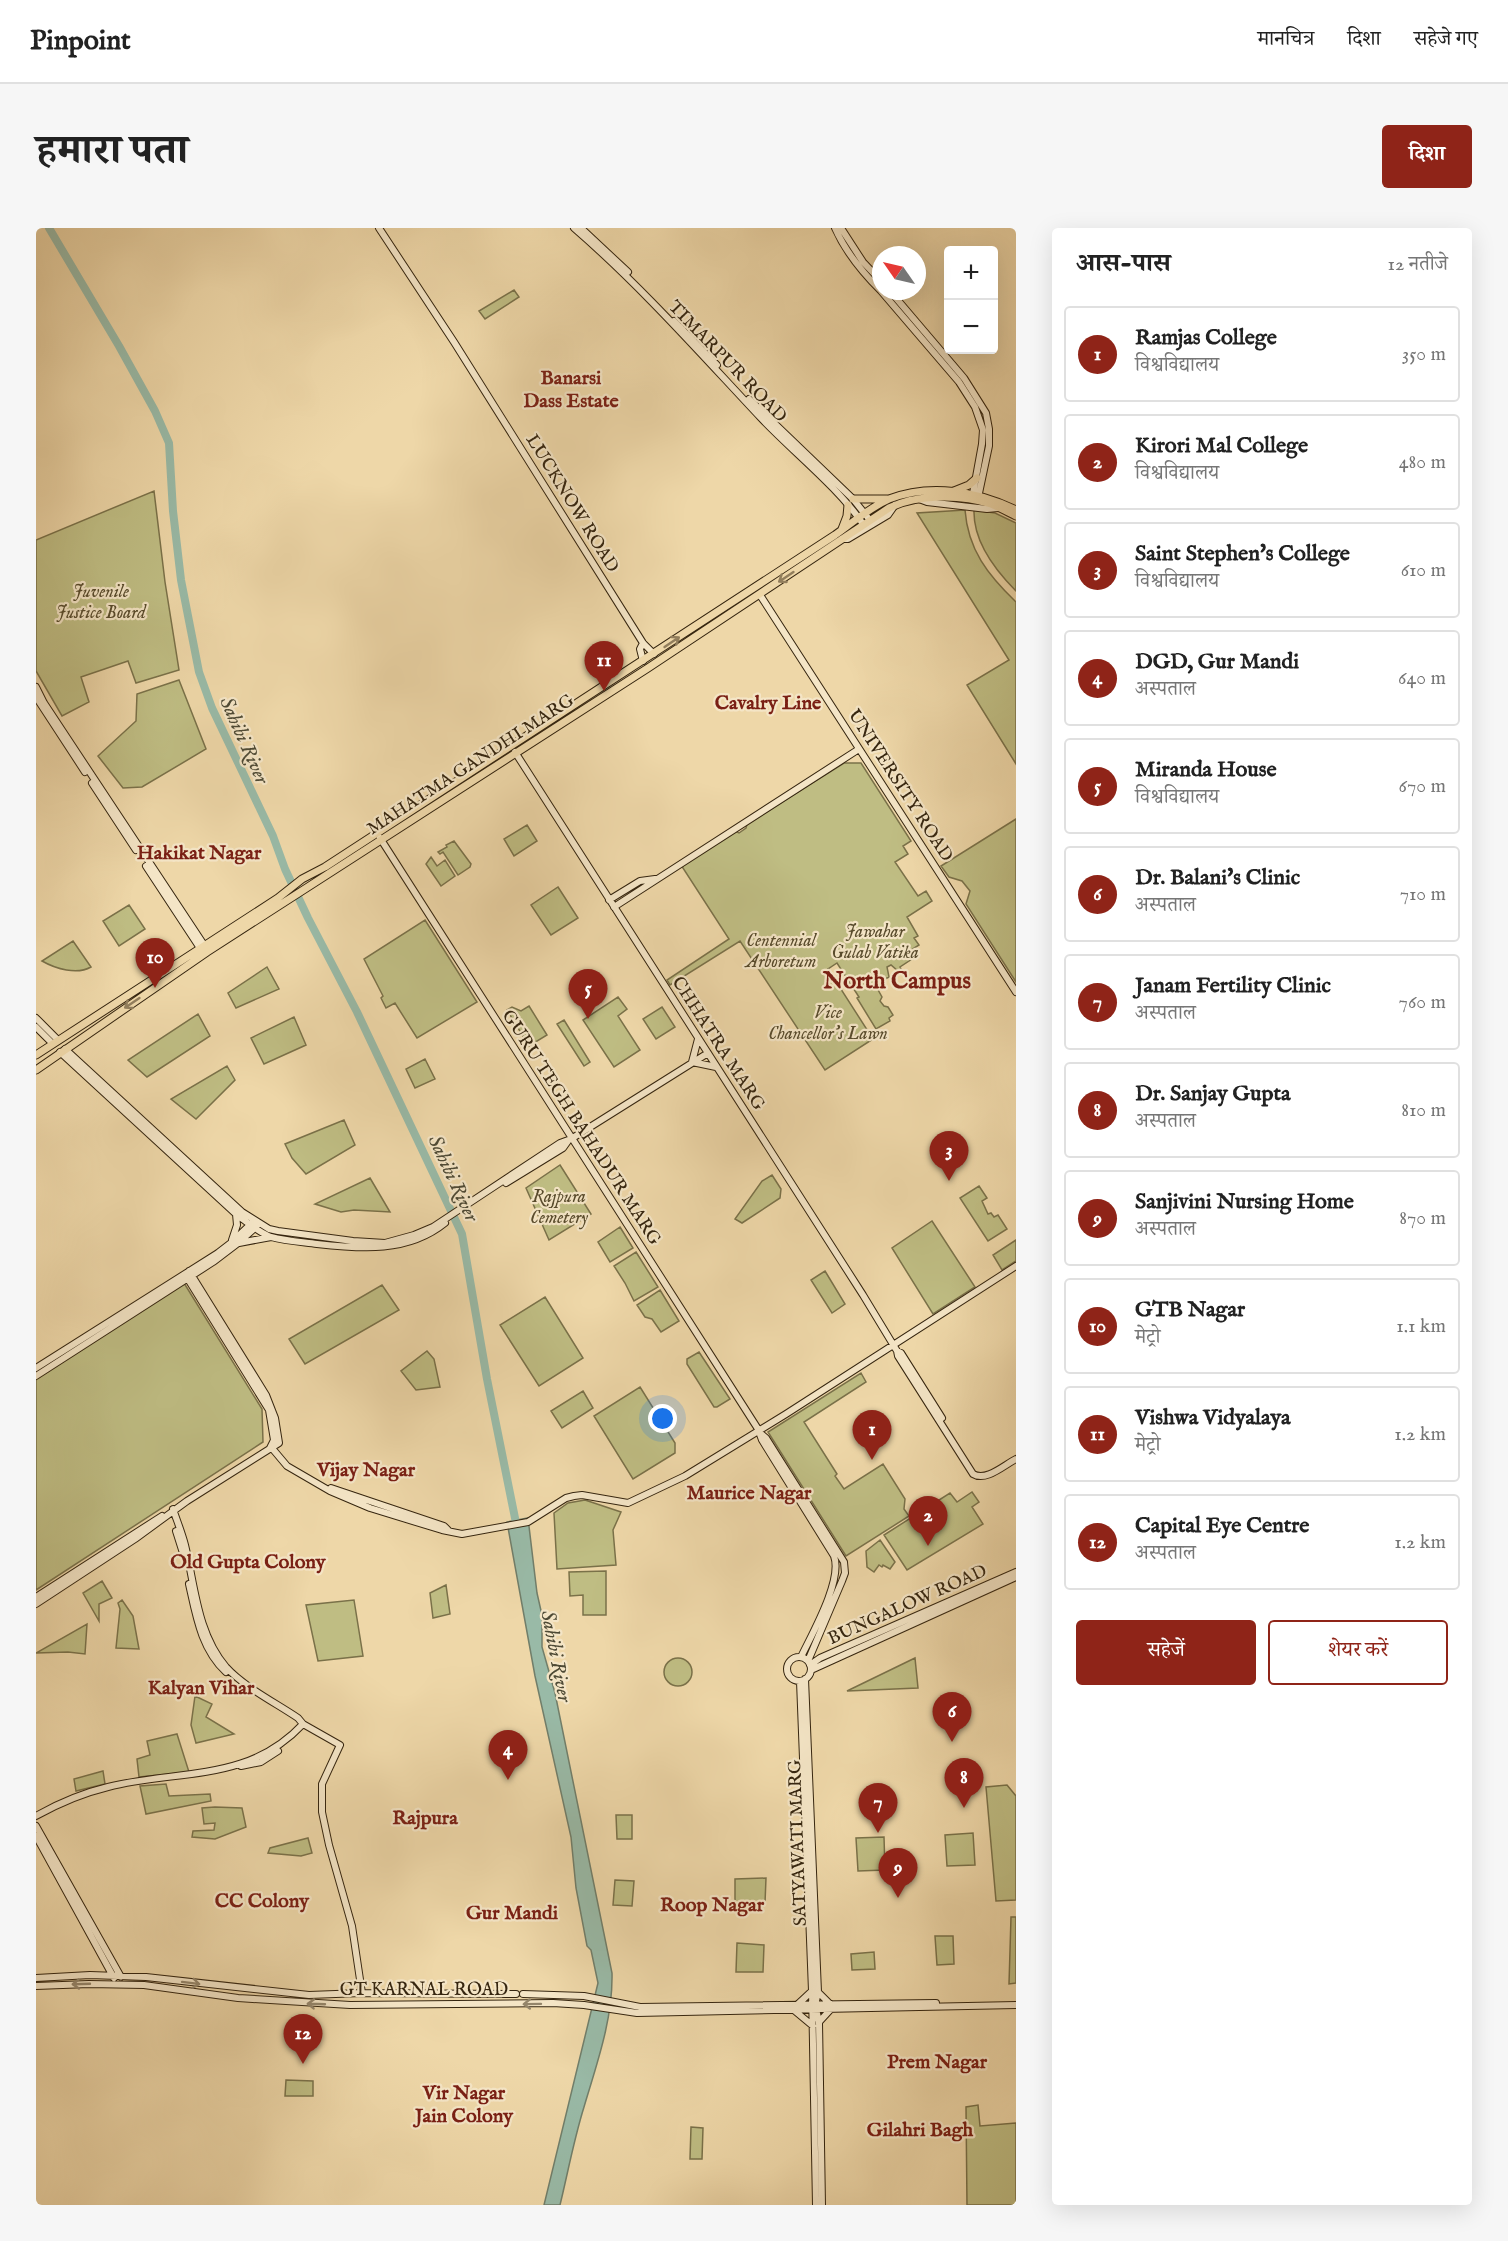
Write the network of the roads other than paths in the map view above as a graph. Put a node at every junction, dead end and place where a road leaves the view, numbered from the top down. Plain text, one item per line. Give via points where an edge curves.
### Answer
1 (379, 228) edge
2 (574, 228) edge
3 (581, 228) edge
4 (835, 228) edge
5 (841, 228) edge
6 (872, 272) edge
7 (872, 282) edge
8 (889, 300) edge
9 (898, 300) edge
10 (739, 391) junction
11 (976, 478) junction
12 (952, 492) junction
13 (975, 497) junction
14 (918, 499) junction
15 (851, 502) junction
16 (892, 502) junction
17 (998, 508) junction
18 (1016, 510) edge
19 (1016, 516) edge
20 (864, 519) junction
21 (841, 535) junction
22 (760, 595) junction
23 (643, 643) junction
24 (654, 654) junction
25 (643, 662) junction
26 (36, 687) edge
27 (36, 697) edge
28 (587, 703) junction
29 (859, 749) junction
30 (515, 752) junction
31 (379, 837) junction
32 (305, 878) junction
33 (656, 879) junction
34 (311, 886) junction
35 (609, 900) junction
36 (614, 907) junction
37 (202, 947) junction
38 (1016, 992) edge
39 (36, 1018) edge
40 (36, 1027) edge
41 (698, 1038) junction
42 (55, 1042) junction
43 (62, 1050) junction
44 (708, 1053) junction
45 (36, 1055) edge
46 (692, 1062) junction
47 (717, 1067) junction
48 (36, 1070) edge
49 (570, 1140) junction
50 (236, 1214) junction
51 (443, 1223) junction
52 (255, 1224) junction
53 (271, 1236) junction
54 (235, 1243) junction
55 (1016, 1268) edge
56 (188, 1275) junction
57 (896, 1347) junction
58 (36, 1368) edge
59 (36, 1376) edge
60 (759, 1432) junction
61 (270, 1449) junction
62 (1016, 1457) edge
63 (173, 1511) junction
64 (1016, 1572) edge
65 (1016, 1577) edge
66 (36, 1597) edge
67 (36, 1604) edge
68 (801, 1657) junction
69 (810, 1665) junction
70 (803, 1680) junction
71 (301, 1724) junction
72 (36, 1816) edge
73 (36, 1826) edge
74 (36, 1836) edge
75 (93, 1934) junction
76 (114, 1965) junction
77 (113, 1976) junction
78 (121, 1976) junction
79 (133, 1977) junction
80 (36, 1978) edge
81 (117, 1984) junction
82 (125, 1985) junction
83 (36, 1986) edge
84 (815, 1992) junction
85 (362, 1993) junction
86 (1016, 2003) edge
87 (616, 2006) junction
88 (796, 2008) junction
89 (814, 2008) junction
90 (831, 2008) junction
91 (816, 2024) junction
92 (816, 2205) edge
93 (822, 2205) edge

1 - 23 street, LUCKNOW ROAD
2 - 10 street, TIMARPUR ROAD
3 - 10 street, TIMARPUR ROAD
4 - 7 street via 860,271
5 - 6 street
8 - 11 street via 959,382 975,407 983,430
9 - 13 street via 964,378 986,414 989,446
10 - 15 street, TIMARPUR ROAD
11 - 12 main road
11 - 13 street
12 - 13 main road, MAHATMA GANDHI MARG
12 - 16 main road, MAHATMA GANDHI MARG via 914,492
13 - 14 main road, MAHATMA GANDHI MARG
13 - 17 main road
13 - 18 main road via 993,499
14 - 16 main road, MAHATMA GANDHI MARG
14 - 17 street
15 - 16 main road
15 - 20 street, TIMARPUR ROAD
15 - 21 main road
16 - 20 main road, MAHATMA GANDHI MARG
16 - 21 street via 888,515 848,539
17 - 19 main road
20 - 21 main road, MAHATMA GANDHI MARG
21 -> 22 main road, MAHATMA GANDHI MARG
24 -> 21 main road, MAHATMA GANDHI MARG
22 - 28 main road, MAHATMA GANDHI MARG
22 - 29 street, UNIVERSITY ROAD
23 - 24 street, LUCKNOW ROAD
23 - 25 street
24 - 25 main road, MAHATMA GANDHI MARG
25 - 28 main road, MAHATMA GANDHI MARG
26 - 37 street
27 - 37 street
28 - 30 main road, MAHATMA GANDHI MARG
28 - 31 main road, MAHATMA GANDHI MARG
29 - 33 street
29 - 38 street, UNIVERSITY ROAD
30 - 31 main road, MAHATMA GANDHI MARG
30 - 35 street, CHHATRA MARG
31 - 32 main road, MAHATMA GANDHI MARG
31 - 34 main road, MAHATMA GANDHI MARG
31 - 49 street, GURU TEGH BAHADUR MARG
32 - 34 main road
32 - 37 main road, MAHATMA GANDHI MARG
33 - 35 street via 640,881
33 - 36 street
34 -> 43 main road, MAHATMA GANDHI MARG
35 - 36 street, CHHATRA MARG
36 - 41 street, CHHATRA MARG
37 - 42 main road, MAHATMA GANDHI MARG
39 - 42 street
40 - 42 street
41 - 44 street, CHHATRA MARG
41 - 46 street
42 - 45 main road, MAHATMA GANDHI MARG
43 - 48 main road, MAHATMA GANDHI MARG
43 - 50 street
43 - 52 street
44 - 46 street
44 - 47 street, CHHATRA MARG
46 - 47 street
46 - 49 street
47 - 57 street, CHHATRA MARG
49 - 51 street
49 - 60 street, GURU TEGH BAHADUR MARG
50 - 52 street
50 - 54 street
51 - 52 street via 380,1243 278,1231
51 - 53 street via 426,1236 384,1248 333,1246
52 - 53 street
52 - 54 street
53 - 54 street
54 - 56 street
55 - 57 street
56 - 58 street
56 - 59 street
56 - 61 street via 272,1407 279,1441
57 - 60 street
57 - 62 street, CHHATRA MARG via 898,1358 974,1475 987,1475
60 - 61 street via 685,1476 631,1502 573,1496 528,1522 462,1534 370,1508 330,1491 287,1466
60 - 68 street, GURU TEGH BAHADUR MARG via 837,1563 831,1591
60 - 69 street, GURU TEGH BAHADUR MARG via 844,1562 842,1581
61 - 63 street
63 - 66 street
63 - 67 street
63 - 71 street via 198,1624 211,1655 241,1685
64 - 69 street, BUNGALOW ROAD
65 - 69 street
68 - 69 street
68 - 70 street via 791,1661 788,1668 791,1678
69 - 70 street
70 - 84 street, SATYAWATI MARG
71 - 72 street via 300,1734 253,1765 108,1787 67,1800
71 - 85 street via 340,1745 322,1784 322,1812 352,1926
73 - 75 street
74 - 75 street
75 - 76 street
75 - 77 street
76 - 78 street
76 - 79 street
77 - 78 street, GT KARNAL ROAD
77 - 80 street, GT KARNAL ROAD
77 - 81 street
78 - 79 street, GT KARNAL ROAD
78 - 82 street
79 -> 85 street, GT KARNAL ROAD via 309,1995
81 - 82 street, GT KARNAL ROAD
81 -> 83 street, GT KARNAL ROAD
87 -> 82 street, GT KARNAL ROAD via 321,2004
84 - 88 street
84 - 89 street, SATYAWATI MARG
84 - 90 street
85 - 87 street, GT KARNAL ROAD via 592,1997
86 - 90 street, GT KARNAL ROAD
87 - 88 street, GT KARNAL ROAD
88 - 89 street, GT KARNAL ROAD
88 - 91 street
89 - 90 street, GT KARNAL ROAD
89 - 91 street, SATYAWATI MARG
90 - 91 street
91 - 92 street
91 - 93 street

